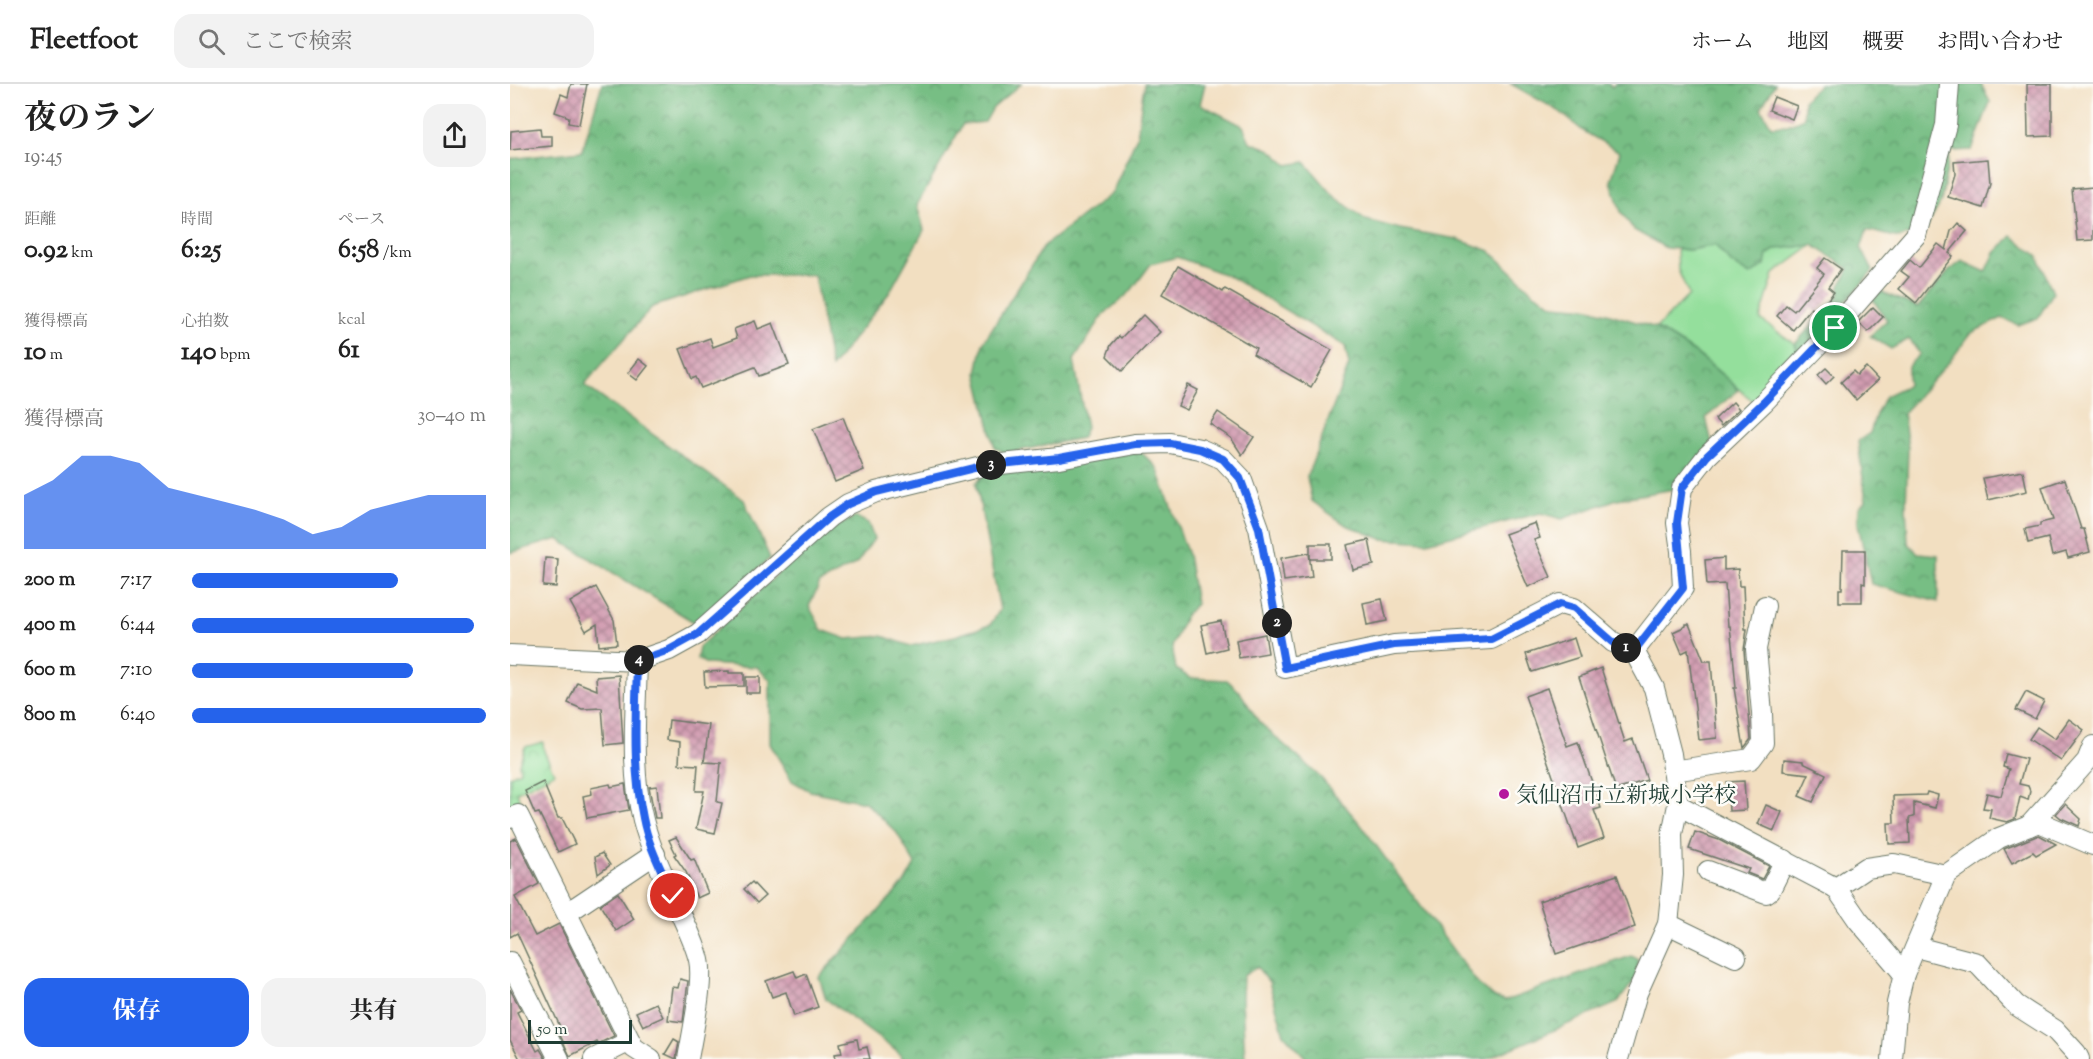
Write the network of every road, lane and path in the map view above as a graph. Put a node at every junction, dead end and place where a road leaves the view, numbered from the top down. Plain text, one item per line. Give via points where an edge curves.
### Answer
1 (1948, 84) edge
2 (1764, 606) dead end
3 (1634, 651) junction
4 (510, 655) edge
5 (637, 661) junction
6 (2093, 746) edge
7 (1673, 771) junction
8 (1678, 805) junction
9 (510, 819) edge
10 (2029, 826) junction
11 (2093, 845) edge
12 (655, 854) junction
13 (1785, 860) junction
14 (1708, 871) dead end
15 (1946, 875) junction
16 (1836, 888) junction
17 (567, 913) junction
18 (1668, 924) junction
19 (1916, 947) junction
20 (1736, 957) dead end
21 (510, 962) edge
22 (1904, 974) junction
23 (630, 1041) junction
24 (559, 1059) edge
25 (594, 1059) edge
26 (651, 1059) edge
27 (688, 1059) edge
28 (1618, 1059) edge
29 (1892, 1059) edge
30 (2079, 1059) edge

1 - 3 street via 1946,125 1916,235 1835,328 1707,456 1682,488 1677,523 1683,588
2 - 7 street via 1756,650 1763,743 1750,759
3 - 5 street via 1613,642 1574,608 1560,604 1491,639 1394,645 1285,668 1259,528 1240,478 1223,459 1170,443 1136,444 982,466 867,496 829,517 698,634
3 - 7 street via 1654,688
4 - 5 street
5 - 12 street via 638,788 643,820
6 - 10 street via 2087,761
7 - 8 street
8 - 13 street
8 - 18 street via 1672,834
9 - 17 street via 518,815
10 - 11 street via 2039,822
10 - 15 street via 1999,838
12 - 17 street
12 - 27 street via 700,962
13 - 14 street via 1766,893
13 - 16 street
15 - 16 street via 1894,864 1866,868
15 - 19 street
16 - 22 street
17 - 23 street
18 - 20 street
18 - 28 street via 1637,993
19 - 22 street
19 - 30 street via 1977,963 2016,1005 2055,1030
21 - 24 street
22 - 29 street
23 - 25 street
23 - 26 street

